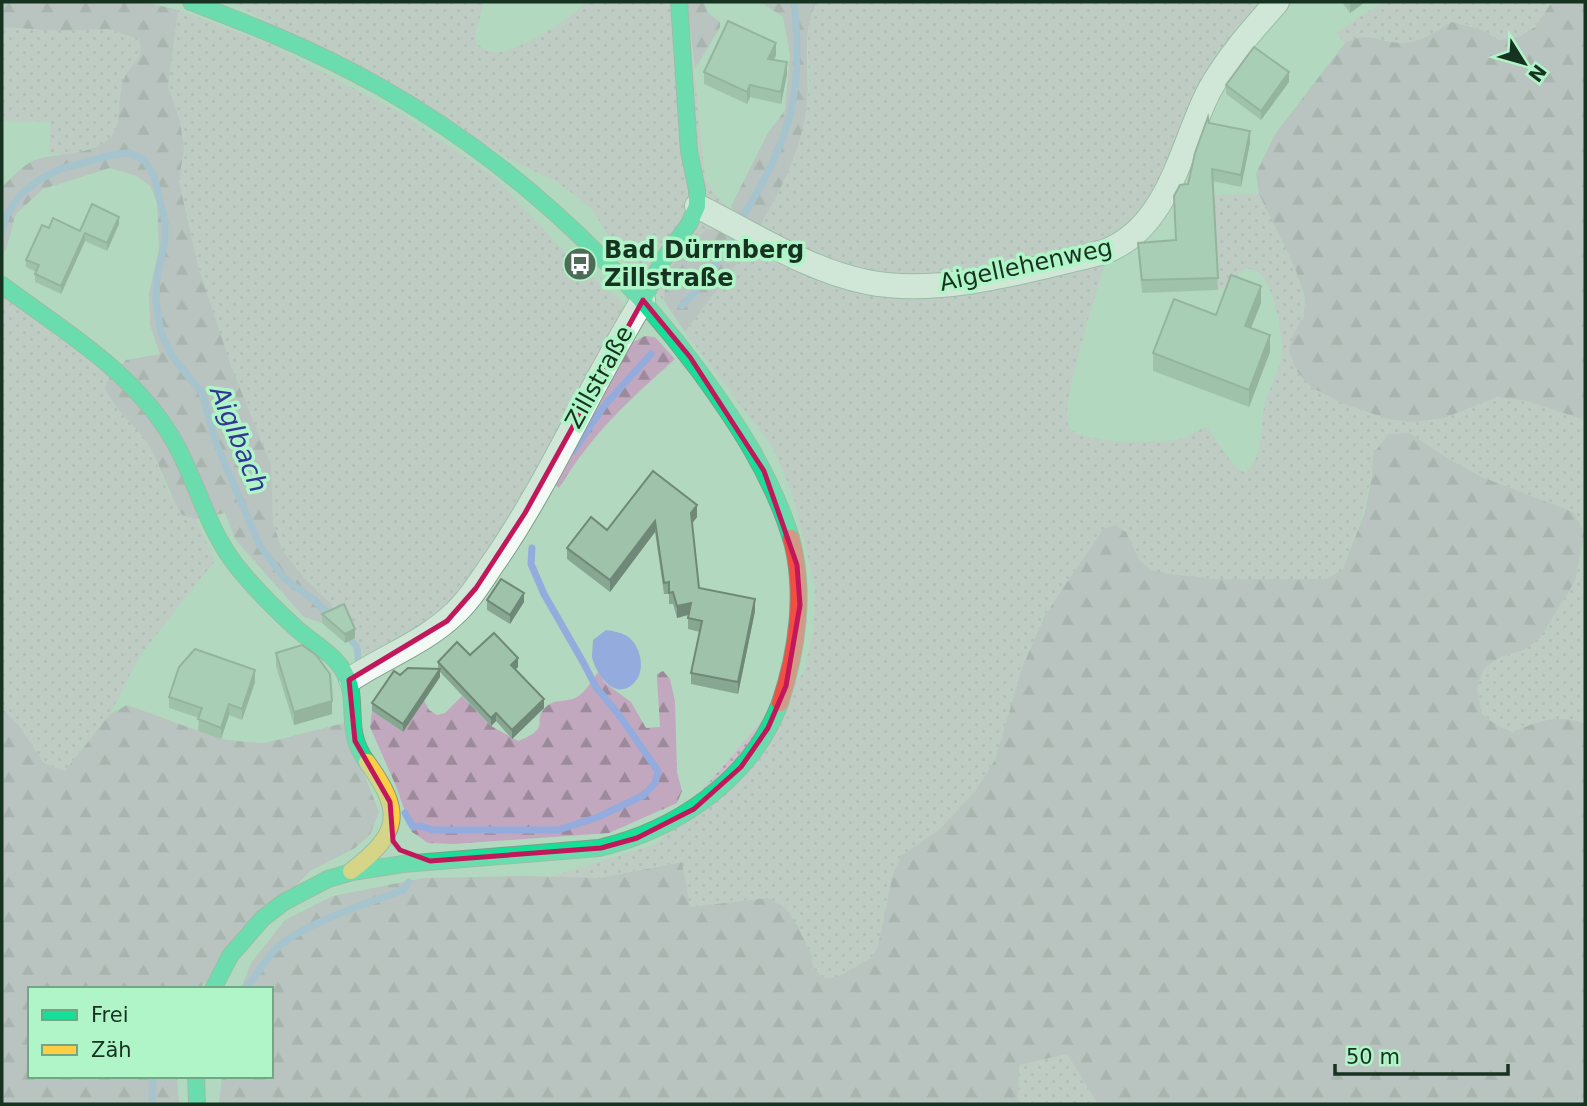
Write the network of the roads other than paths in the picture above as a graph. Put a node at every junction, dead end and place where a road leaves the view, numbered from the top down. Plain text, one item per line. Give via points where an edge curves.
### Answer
1 (191, 2) edge
2 (679, 2) edge
3 (1277, 2) edge
4 (697, 206) junction
5 (2, 285) edge
6 (643, 300) junction
7 (356, 676) junction
8 (390, 831) junction
9 (430, 861) junction
10 (349, 872) junction
11 (214, 987) edge
12 (196, 1079) edge
13 (197, 1104) edge

1 - 6 main road via 322,56 435,120 549,206
2 - 4 main road
3 - 4 street, Aigellehenweg via 1240,45 1210,91 1166,190 1147,221 1134,237 1112,249 958,282 891,286 812,263
4 - 6 main road, Zillstraße
5 - 7 main road via 85,344 158,418 173,439 212,527 234,564 297,629
6 - 7 street, Zillstraße via 525,513 476,588 428,635
6 - 9 main road via 732,416 779,503 797,565 800,605 786,686 768,728 718,791 694,809 637,838 601,848
7 - 8 main road via 351,727 360,754 384,785 392,816
8 - 9 street via 400,850
8 - 10 main road via 377,852
9 - 10 main road
10 - 11 main road via 309,885 260,919 236,948
12 - 13 main road

